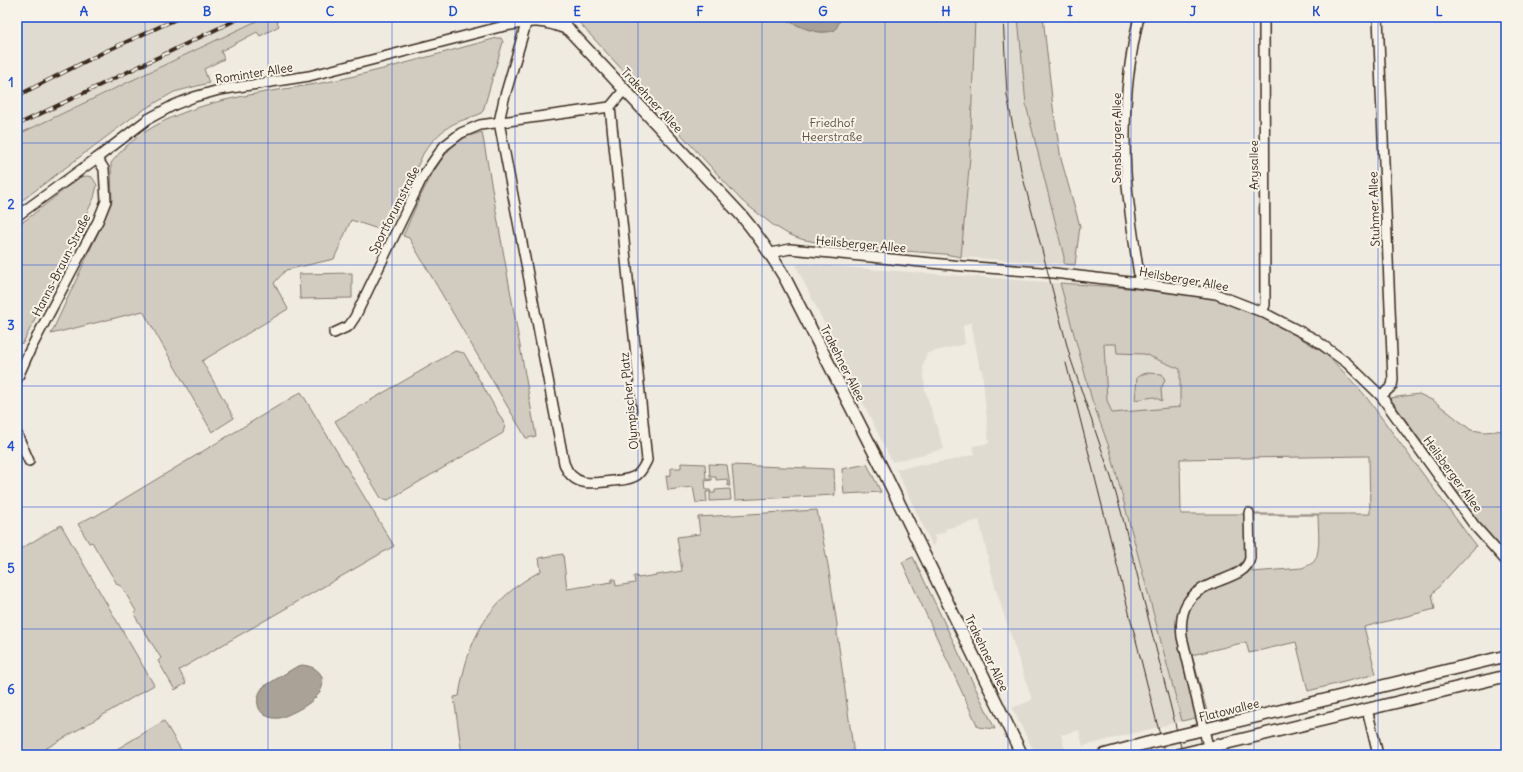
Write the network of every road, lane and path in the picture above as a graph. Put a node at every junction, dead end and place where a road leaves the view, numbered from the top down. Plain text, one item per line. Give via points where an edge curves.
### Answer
1 (558, 17) edge
2 (1138, 17) edge
3 (1264, 17) edge
4 (1378, 17) edge
5 (527, 19) edge
6 (570, 31) junction
7 (624, 90) junction
8 (610, 107) junction
9 (499, 122) junction
10 (97, 158) junction
11 (17, 216) edge
12 (771, 254) junction
13 (1138, 283) junction
14 (1262, 312) junction
15 (334, 333) dead end
16 (17, 380) edge
17 (1381, 396) junction
18 (17, 434) edge
19 (29, 460) dead end
20 (1249, 513) dead end
21 (1506, 561) edge
22 (1506, 656) edge
23 (1506, 676) edge
24 (1363, 691) junction
25 (1367, 709) junction
26 (1198, 730) junction
27 (1205, 751) edge
28 (1022, 755) edge
29 (1102, 755) edge
30 (1178, 755) edge
31 (1378, 755) edge

1 - 6 main road, Trakehner Allee
2 - 13 street, Sensburger Allee via 1129,73 1125,141
3 - 14 street, Arysallee via 1265,305
4 - 17 street, Stuhmer Allee via 1393,380 1392,386
5 - 6 street via 554,24
5 - 9 street, Olympischer Platz
5 - 10 street, Rominter Allee via 338,70 219,90 194,97 148,118
6 - 7 main road, Trakehner Allee
7 - 8 street
7 - 12 main road, Trakehner Allee via 741,215
8 - 9 street
8 - 9 street, Olympischer Platz via 647,460 636,476 593,484 577,480 565,467
9 - 15 street, Sportforumstraße via 461,133 444,146 423,176 350,326
10 - 11 street, Rominter Allee
10 - 16 street, Hanns-Braun-Straße via 104,170 106,201
12 - 13 street, Heilsberger Allee via 790,250 1054,273
12 - 28 main road, Trakehner Allee via 786,278 883,470
13 - 14 street, Heilsberger Allee via 1216,294
14 - 17 street, Heilsberger Allee via 1313,338 1347,363
17 - 21 street, Heilsberger Allee via 1474,525
18 - 19 street
20 - 26 street via 1249,564 1239,573 1209,584 1196,593 1189,601 1182,618 1182,637
22 - 24 main road, Flatowallee
23 - 25 main road
24 - 25 main road
24 - 26 main road, Flatowallee
25 - 27 main road
25 - 31 street
26 - 27 street
26 - 29 main road, Flatowallee, bridge
27 - 30 main road, bridge

